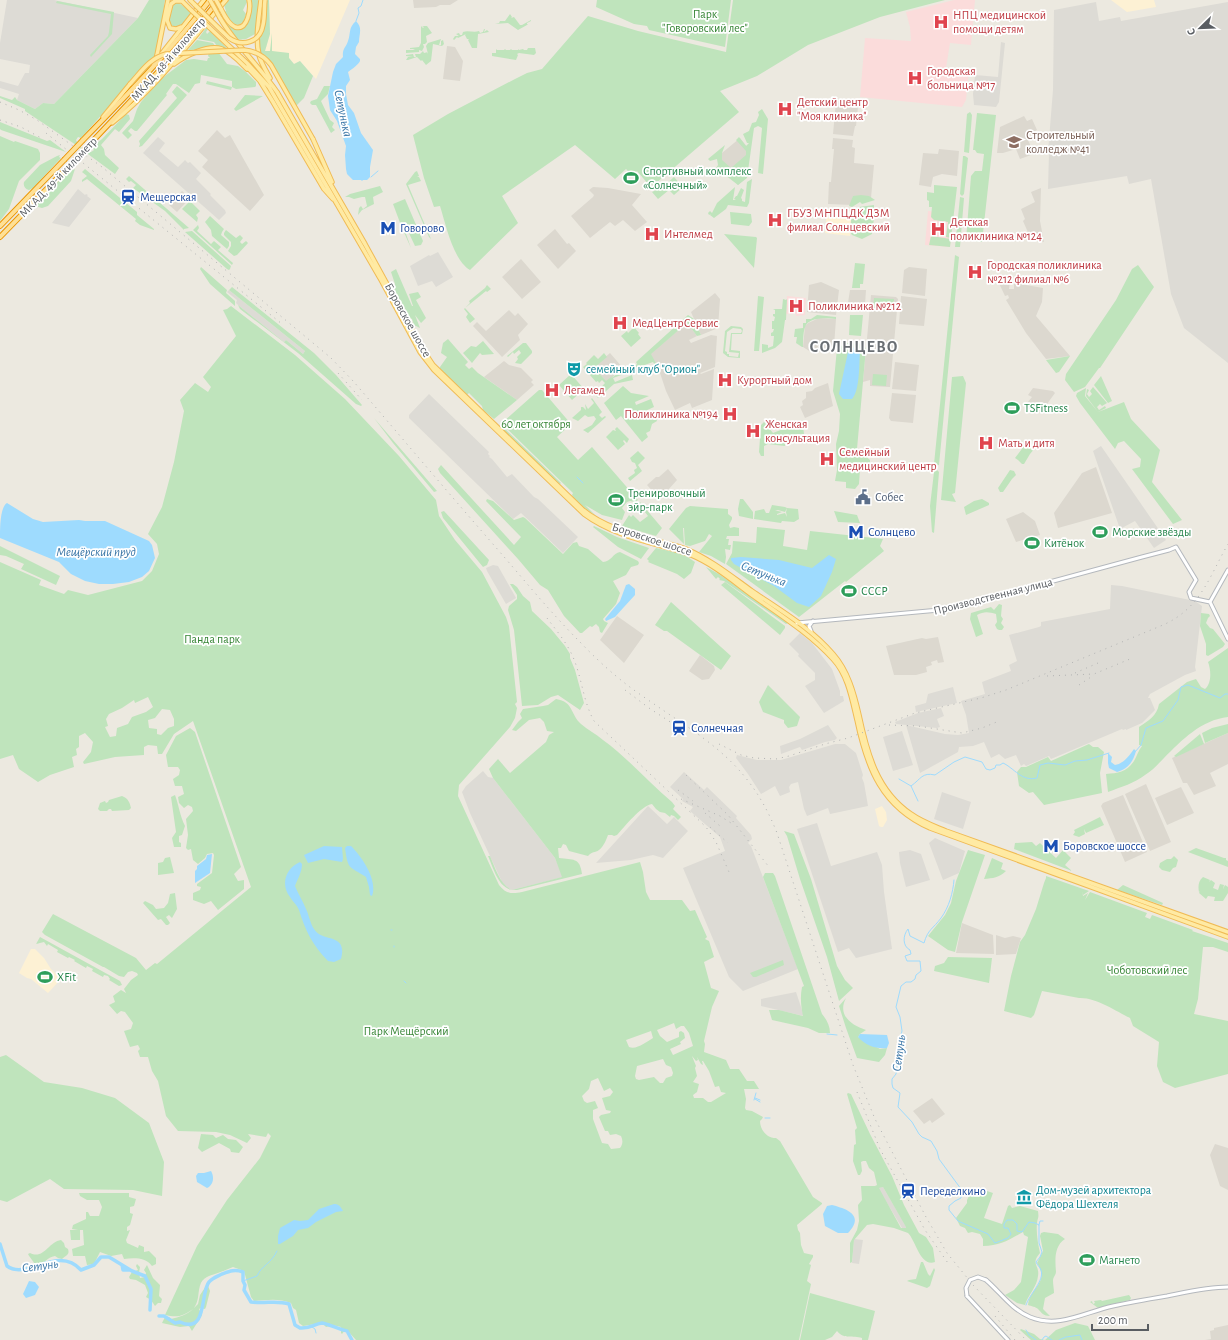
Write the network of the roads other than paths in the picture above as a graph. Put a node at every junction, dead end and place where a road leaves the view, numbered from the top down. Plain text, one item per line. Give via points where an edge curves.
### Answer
1 (168, 0) edge
2 (190, 0) edge
3 (204, 0) edge
4 (210, 0) edge
5 (217, 0) edge
6 (226, 0) edge
7 (249, 0) edge
8 (261, 0) edge
9 (265, 0) edge
10 (181, 1) edge
11 (185, 24) junction
12 (239, 56) junction
13 (155, 63) junction
14 (167, 70) junction
15 (150, 72) junction
16 (254, 75) junction
17 (277, 92) junction
18 (110, 112) joint
19 (115, 118) joint
20 (97, 126) junction
21 (106, 128) junction
22 (336, 193) junction
23 (337, 204) junction
24 (0, 226) edge
25 (0, 237) edge
26 (1228, 570) edge
27 (1210, 602) junction
28 (813, 621) junction
29 (796, 624) junction
30 (812, 634) junction
31 (1228, 639) edge
32 (1228, 932) edge
33 (1228, 937) edge
34 (1228, 1287) edge
35 (1008, 1340) edge

1 - 13 main road
2 - 9 main road, bridge via 229,38 235,42 246,43 254,40 262,30
3 - 11 main road
4 - 15 highway, МКАД, 48-й километр
4 - 17 main road, Боровское шоссе, bridge via 239,45
5 - 7 main road, bridge via 231,24 236,27 244,24 246,20 250,7
5 - 19 highway, МКАД, 48-й километр via 174,55
6 - 14 main road
8 - 17 main road via 259,54
10 - 11 main road via 170,4 167,23 173,29
10 - 12 main road, Боровское шоссе, bridge
11 - 13 main road
12 - 16 main road
12 - 23 main road, Боровское шоссе via 269,87
13 - 15 main road
14 - 16 main road via 183,58 215,48 230,53
14 - 21 main road
15 - 18 highway, МКАД, 48-й километр
16 - 23 main road via 273,102 324,189
17 - 22 main road, Боровское шоссе
18 - 20 highway, МКАД, 49-й километр
19 - 21 highway, МКАД, 49-й километр
20 - 22 main road, bridge via 130,84 158,57 166,54 244,50 255,52 264,57 271,66 313,139
20 - 24 highway, МКАД, 49-й километр, bridge
21 - 25 highway, МКАД, 49-й километр, bridge
22 - 29 main road, Боровское шоссе via 433,365 583,510 610,525 696,553
23 - 29 main road, Боровское шоссе via 430,366 582,513 611,530 697,558
26 - 27 main road
27 - 28 main road, Производственная улица via 1191,598 1189,592 1196,580 1176,547 944,610
27 - 31 main road
28 - 29 main road, Производственная улица
28 - 30 main road via 809,626
29 - 30 main road, Боровское шоссе
29 - 33 main road, Боровское шоссе via 839,668 850,690 864,752 874,776 892,801 911,818 930,828
30 - 32 main road, Боровское шоссе via 833,654 844,670 854,693 873,768 891,795 910,814 946,831
34 - 35 main road, bridge via 1113,1306 1053,1321 1032,1318 1011,1306 986,1280 978,1277 970,1280 966,1288 967,1296

